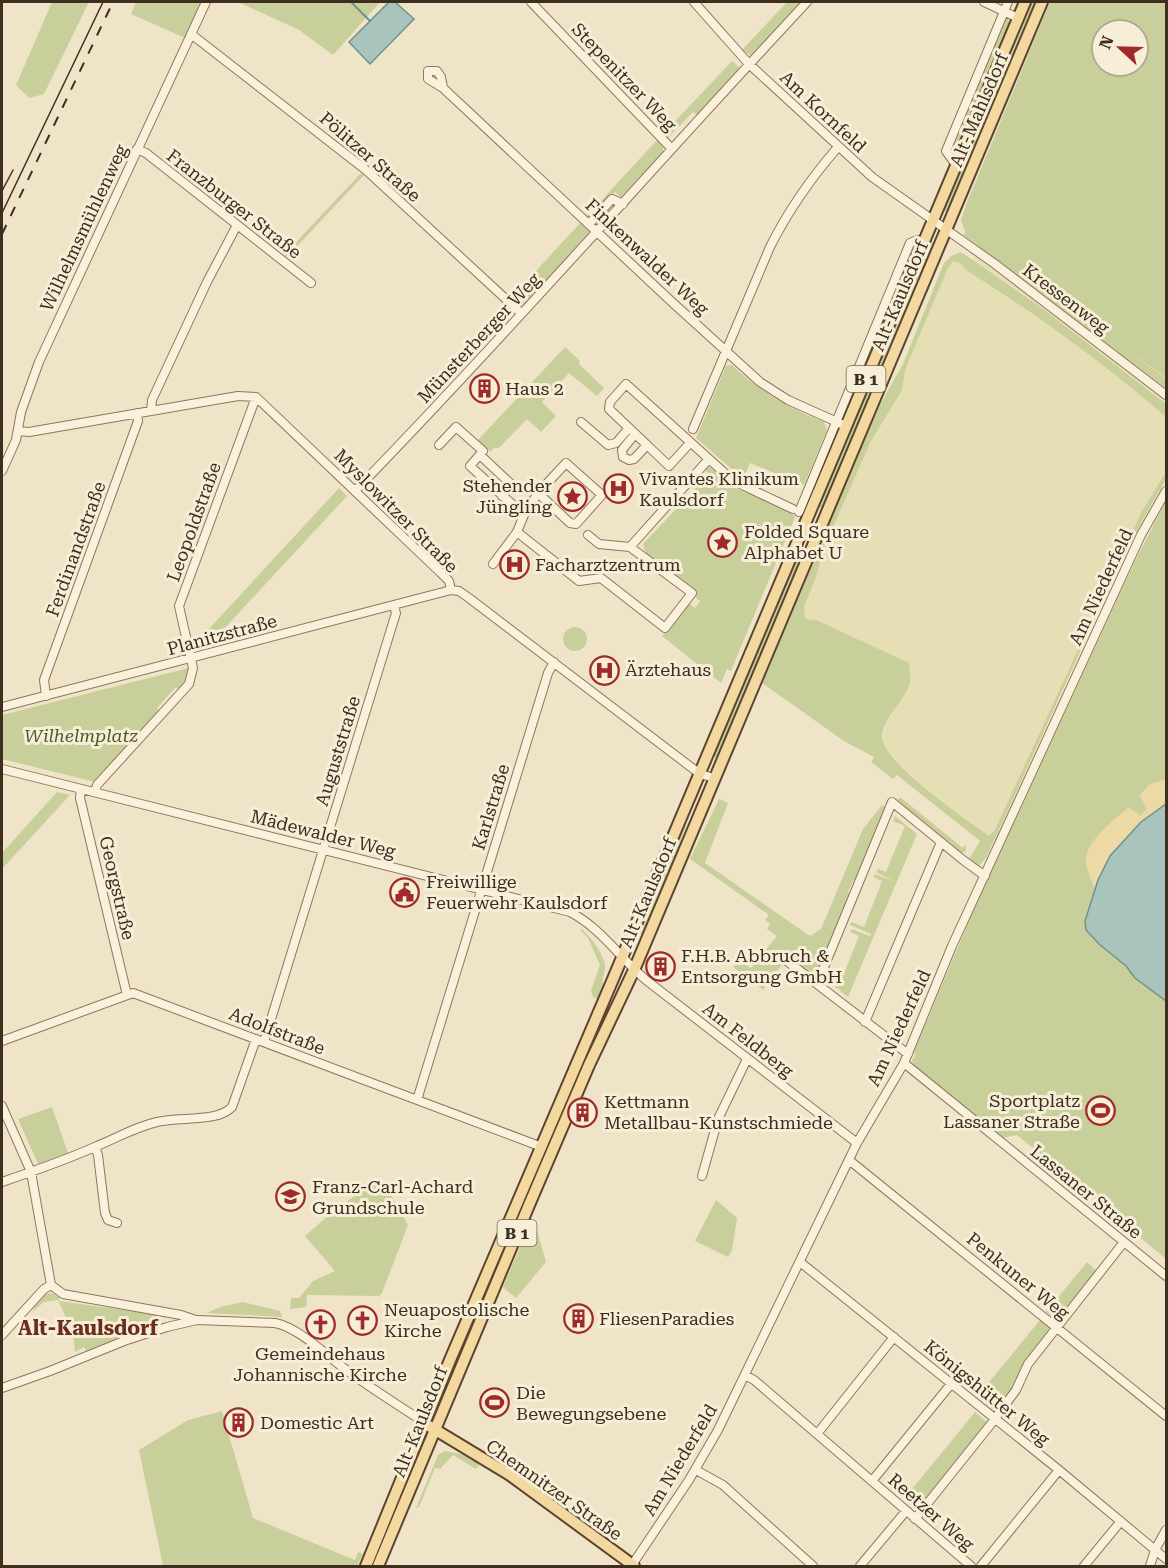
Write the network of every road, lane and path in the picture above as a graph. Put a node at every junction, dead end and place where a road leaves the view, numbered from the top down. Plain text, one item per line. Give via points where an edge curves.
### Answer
1 (206, 2) edge
2 (531, 2) edge
3 (694, 2) edge
4 (807, 2) edge
5 (984, 2) edge
6 (1008, 2) edge
7 (1025, 2) edge
8 (1041, 2) edge
9 (1004, 12) junction
10 (1017, 18) junction
11 (191, 34) junction
12 (749, 64) junction
13 (443, 88) dead end
14 (838, 147) junction
15 (671, 148) junction
16 (137, 149) junction
17 (956, 165) junction
18 (623, 204) junction
19 (932, 221) junction
20 (589, 224) junction
21 (237, 225) junction
22 (946, 230) junction
23 (598, 232) junction
24 (311, 283) dead end
25 (521, 313) junction
26 (726, 352) junction
27 (1167, 394) edge
28 (256, 398) junction
29 (152, 411) junction
30 (137, 413) junction
31 (581, 422) dead end
32 (841, 424) junction
33 (693, 429) dead end
34 (18, 431) junction
35 (632, 431) junction
36 (690, 443) junction
37 (439, 445) dead end
38 (647, 445) junction
39 (480, 455) junction
40 (708, 460) junction
41 (2, 471) edge
42 (355, 491) junction
43 (1167, 491) edge
44 (538, 493) junction
45 (502, 496) junction
46 (524, 515) junction
47 (576, 524) junction
48 (517, 532) junction
49 (630, 547) junction
50 (493, 564) dead end
51 (451, 590) junction
52 (394, 606) junction
53 (191, 658) junction
54 (554, 662) junction
55 (46, 696) junction
56 (2, 707) edge
57 (2, 769) edge
58 (700, 774) junction
59 (714, 778) junction
60 (81, 789) junction
61 (95, 792) junction
62 (941, 842) junction
63 (323, 850) junction
64 (985, 876) junction
65 (482, 889) junction
66 (622, 958) junction
67 (788, 961) dead end
68 (634, 970) junction
69 (815, 982) junction
70 (127, 995) junction
71 (865, 1022) junction
72 (260, 1040) junction
73 (2, 1041) edge
74 (908, 1054) junction
75 (747, 1059) junction
76 (904, 1063) junction
77 (417, 1100) junction
78 (2, 1106) edge
79 (857, 1143) junction
80 (95, 1147) junction
81 (542, 1147) junction
82 (849, 1160) junction
83 (31, 1172) junction
84 (702, 1176) dead end
85 (2, 1182) edge
86 (117, 1223) dead end
87 (1124, 1242) junction
88 (800, 1262) junction
89 (1167, 1276) edge
90 (51, 1285) junction
91 (163, 1311) junction
92 (197, 1320) junction
93 (167, 1327) junction
94 (1057, 1328) junction
95 (2, 1335) edge
96 (894, 1337) junction
97 (745, 1375) junction
98 (951, 1383) junction
99 (2, 1388) edge
100 (1167, 1416) edge
101 (994, 1419) junction
102 (424, 1422) junction
103 (434, 1429) junction
104 (817, 1434) junction
105 (696, 1470) junction
106 (1059, 1470) junction
107 (872, 1481) junction
108 (906, 1510) junction
109 (915, 1519) junction
110 (1121, 1521) junction
111 (1167, 1530) edge
112 (1155, 1550) junction
113 (1167, 1559) edge
114 (366, 1566) edge
115 (378, 1566) edge
116 (633, 1566) edge
117 (813, 1566) edge
118 (860, 1566) edge
119 (971, 1566) edge
120 (981, 1566) edge
121 (1084, 1566) edge
122 (1150, 1566) edge

1 - 11 street, Wilhelmsmühlenweg
2 - 15 street, Stepenitzer Weg
3 - 12 street, Am Kornfeld
4 - 12 street, Münsterberger Weg
5 - 9 street
6 - 9 street
7 - 10 main road, Alt-Mahlsdorf / B 1
8 - 22 main road, Alt-Mahlsdorf / B 1
9 - 10 street
9 - 17 street via 946,151
10 - 17 main road, Alt-Mahlsdorf / B 1
11 - 16 street, Wilhelmsmühlenweg
11 - 25 street, Pölitzer Straße via 366,170
12 - 14 street, Am Kornfeld
12 - 15 street, Münsterberger Weg
13 - 20 street, Finkenwalder Weg
14 - 19 street, Am Kornfeld
14 - 26 street via 783,221
15 - 18 street, Münsterberger Weg
16 - 21 street, Franzburger Straße
16 - 34 street, Wilhelmsmühlenweg via 39,362
17 - 19 main road, Alt-Mahlsdorf / B 1
18 - 20 street, Münsterberger Weg via 612,200
18 - 23 street, Münsterberger Weg
19 - 22 street, Am Kornfeld
19 - 32 main road, Alt-Kaulsdorf / B 1
20 - 23 street, Finkenwalder Weg
21 - 24 street, Franzburger Straße
21 - 29 street via 152,400
22 - 27 street, Kressenweg
22 - 59 main road, Alt-Kaulsdorf / B 1
23 - 25 street, Münsterberger Weg
23 - 26 street, Finkenwalder Weg
25 - 42 street, Münsterberger Weg
26 - 32 street, Finkenwalder Weg via 788,400
26 - 33 street
28 - 29 street via 238,396
28 - 42 street, Myslowitzer Straße
28 - 53 street, Leopoldstraße via 179,606
29 - 30 street
30 - 34 street
30 - 55 street, Ferdinandstraße via 138,421 44,680
31 - 35 street via 608,445
32 - 40 street, Alt-Kaulsdorf via 796,510 744,486
32 - 58 main road, Alt-Kaulsdorf / B 1
34 - 41 street, Wilhelmsmühlenweg
35 - 36 street via 609,409 610,402 626,384
35 - 38 street
35 - 38 street via 622,448 624,458 634,459
36 - 38 street via 669,466
36 - 40 street
37 - 39 street via 456,427 483,451
39 - 45 street via 470,466
39 - 45 street via 512,485
40 - 49 street
42 - 51 street, Myslowitzer Straße via 446,578
43 - 64 street, Am Niederfeld via 1141,536
44 - 46 street
44 - 47 street via 570,523
44 - 47 street via 566,463 602,495
45 - 46 street
46 - 48 street
47 - 49 street via 599,544
48 - 49 street via 579,581 601,578 665,628 692,593
48 - 50 street
51 - 52 street, Planitzstraße
51 - 54 street, Myslowitzer Straße via 459,591
52 - 53 street, Planitzstraße
52 - 63 street, Auguststraße via 396,613
53 - 55 street, Planitzstraße
53 - 61 street via 189,684 97,785
54 - 58 street, Myslowitzer Straße
54 - 65 street, Karlstraße
55 - 56 street, Planitzstraße
57 - 60 street, Mädewalder Weg
58 - 59 street, Myslowitzer Straße
58 - 66 main road, Alt-Kaulsdorf / B 1
59 - 68 main road, Alt-Kaulsdorf / B 1
60 - 61 street, Mädewalder Weg
60 - 70 street, Georgstraße
61 - 63 street, Mädewalder Weg
62 - 64 street
62 - 69 street via 892,802
62 - 71 street
63 - 65 street, Mädewalder Weg
63 - 72 street, Auguststraße
64 - 74 street, Am Niederfeld
65 - 66 street, Mädewalder Weg via 570,912 596,929
65 - 77 street, Karlstraße
66 - 68 street, Am Feldberg
66 - 81 main road, Alt-Kaulsdorf / B 1
67 - 69 street
68 - 75 street, Am Feldberg
68 - 103 main road, Alt-Kaulsdorf / B 1 via 587,1069
69 - 71 street
70 - 72 street, Adolfstraße via 133,993
70 - 73 street
71 - 74 street
72 - 77 street, Adolfstraße
72 - 80 street, Auguststraße via 231,1107 224,1114 157,1121
74 - 76 street, Am Niederfeld
75 - 79 street, Am Feldberg
75 - 84 street via 718,1119
76 - 79 street, Am Niederfeld
76 - 87 street, Lassaner Straße
77 - 81 street, Adolfstraße
78 - 83 street
79 - 82 street, Am Niederfeld
80 - 83 street
80 - 86 street via 105,1213 108,1220
81 - 102 main road, Alt-Kaulsdorf / B 1
82 - 88 street, Am Niederfeld
82 - 94 street, Penkuner Weg
83 - 85 street
83 - 90 street
87 - 89 street, Lassaner Straße
87 - 94 street
88 - 96 street, Königshütter Weg
88 - 97 street, Am Niederfeld
90 - 91 street via 63,1294
90 - 95 street
91 - 92 street
91 - 93 street
92 - 93 street
92 - 102 street via 284,1325
93 - 99 street
94 - 100 street, Penkuner Weg
94 - 101 street via 1028,1364 1016,1390
96 - 98 street, Königshütter Weg
96 - 104 street
97 - 104 street, Reetzer Weg
97 - 105 street, Am Niederfeld
98 - 101 street, Königshütter Weg
98 - 107 street, Reetzer Weg
101 - 106 street, Königshütter Weg
101 - 109 street
102 - 103 main road, Chemnitzer Straße
102 - 114 main road, Alt-Kaulsdorf / B 1
103 - 115 main road, Alt-Kaulsdorf / B 1
103 - 116 main road, Chemnitzer Straße via 510,1475
104 - 107 street, Reetzer Weg
105 - 116 street, Am Niederfeld
105 - 117 street via 723,1485
106 - 110 street, Königshütter Weg
106 - 120 street, Reetzer Weg
107 - 108 street, Reetzer Weg
108 - 109 street, Reetzer Weg
108 - 118 street
109 - 119 street, Reetzer Weg
110 - 112 street, Königshütter Weg
110 - 121 street
111 - 112 street
112 - 113 street, Königshütter Weg
112 - 122 street

